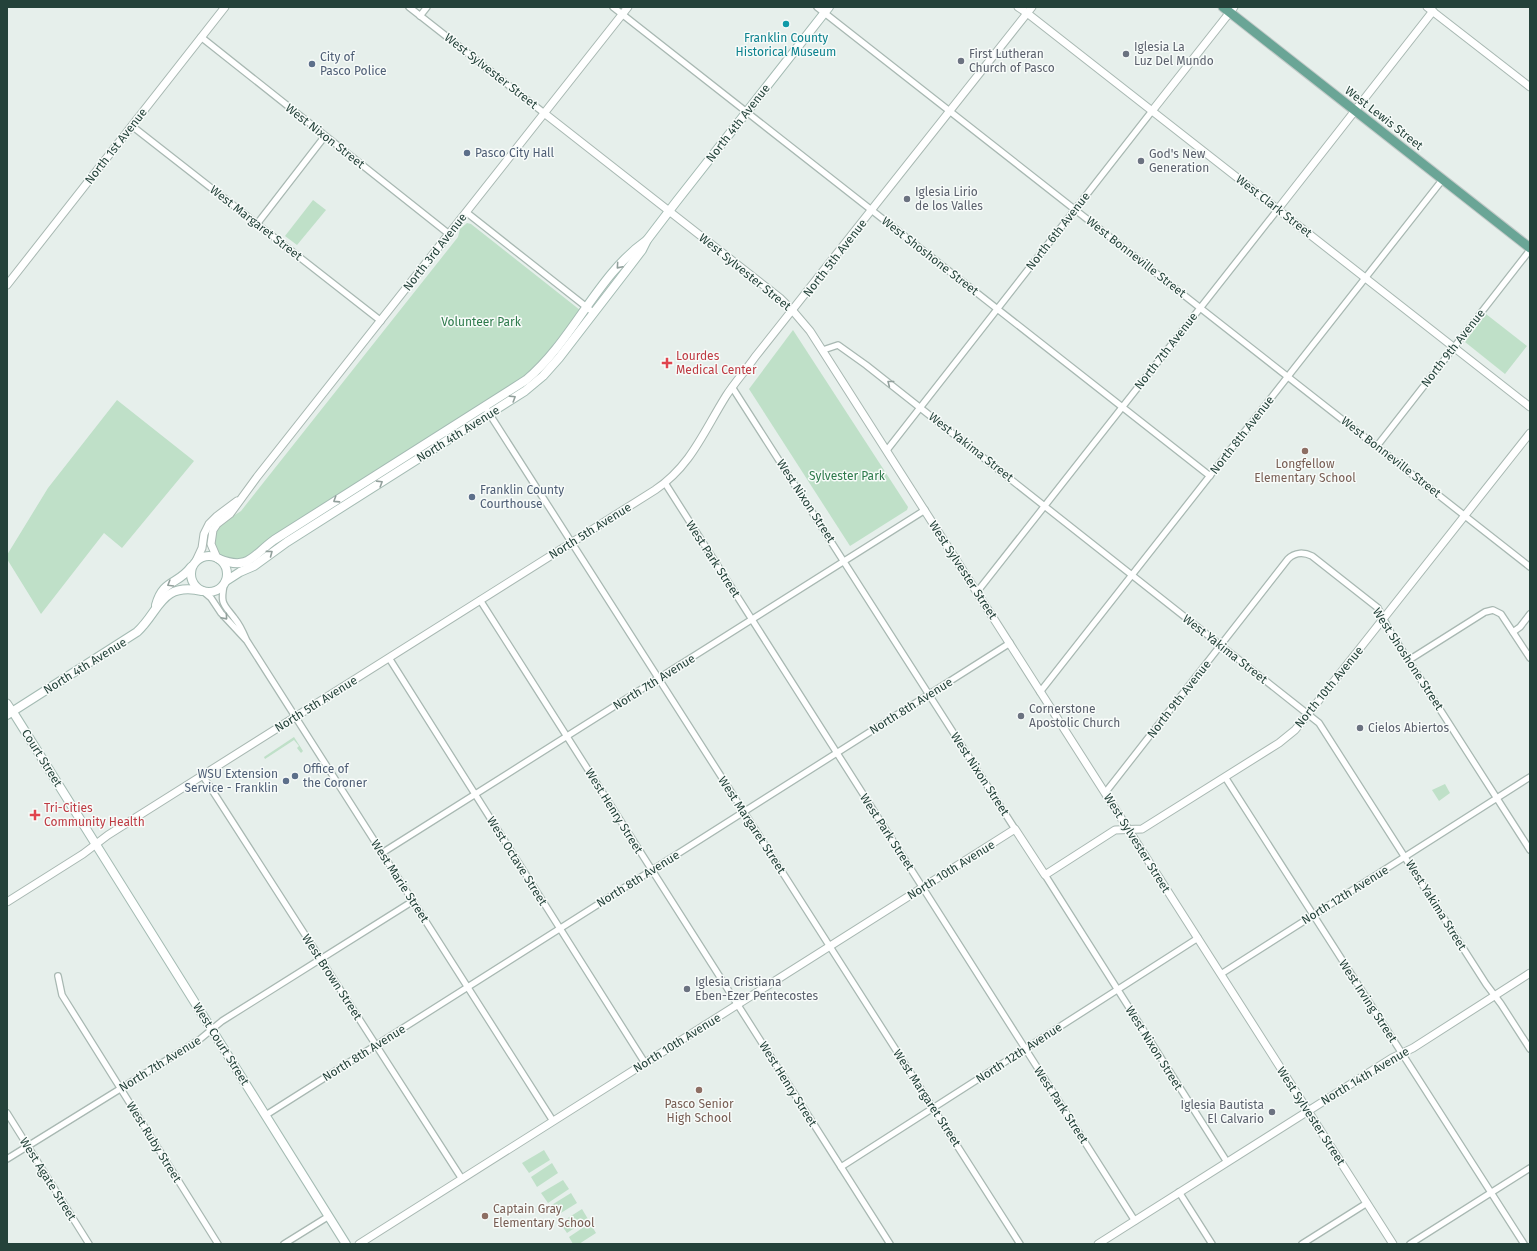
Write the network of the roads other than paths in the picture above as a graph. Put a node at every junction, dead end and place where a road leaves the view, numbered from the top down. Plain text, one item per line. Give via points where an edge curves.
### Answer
1 (225, 7) edge
2 (409, 7) edge
3 (427, 7) edge
4 (613, 7) edge
5 (628, 7) edge
6 (817, 7) edge
7 (1018, 7) edge
8 (1229, 9) edge
9 (1430, 9) edge
10 (827, 10) edge
11 (1030, 10) edge
12 (622, 14) junction
13 (420, 16) junction
14 (201, 37) junction
15 (1530, 87) edge
16 (950, 111) junction
17 (1152, 111) junction
18 (1356, 111) junction
19 (747, 112) junction
20 (544, 113) junction
21 (132, 126) junction
22 (325, 136) junction
23 (1443, 179) junction
24 (1278, 209) junction
25 (872, 210) junction
26 (1075, 210) junction
27 (669, 211) junction
28 (466, 212) junction
29 (256, 224) junction
30 (449, 234) junction
31 (647, 240) junction
32 (1530, 249) edge
33 (1366, 278) junction
34 (7, 285) edge
35 (587, 307) junction
36 (1200, 308) junction
37 (998, 309) junction
38 (793, 311) junction
39 (594, 313) junction
40 (380, 321) junction
41 (1454, 347) junction
42 (823, 350) junction
43 (1288, 377) junction
44 (732, 387) junction
45 (1530, 406) edge
46 (1122, 407) junction
47 (920, 408) junction
48 (487, 410) junction
49 (1530, 433) edge
50 (1376, 446) junction
51 (887, 450) junction
52 (1210, 476) junction
53 (665, 484) junction
54 (242, 497) junction
55 (1045, 506) junction
56 (925, 510) junction
57 (1465, 516) junction
58 (572, 543) junction
59 (1300, 553) joint
60 (218, 558) junction
61 (844, 561) junction
62 (195, 563) junction
63 (1530, 566) edge
64 (1132, 575) junction
65 (225, 583) junction
66 (203, 592) junction
67 (977, 592) junction
68 (480, 600) junction
69 (155, 608) junction
70 (1530, 614) edge
71 (1384, 619) junction
72 (752, 620) junction
73 (1513, 632) junction
74 (247, 641) junction
75 (1010, 644) junction
76 (1221, 645) junction
77 (389, 658) junction
78 (1530, 658) edge
79 (1409, 660) junction
80 (659, 679) junction
81 (1040, 692) junction
82 (929, 694) junction
83 (7, 703) edge
84 (10, 713) edge
85 (1308, 714) junction
86 (295, 717) junction
87 (567, 737) junction
88 (837, 753) junction
89 (203, 776) junction
90 (1530, 777) edge
91 (1225, 778) junction
92 (1105, 793) junction
93 (475, 795) junction
94 (1497, 798) junction
95 (744, 812) junction
96 (1015, 829) junction
97 (1129, 830) junction
98 (96, 845) junction
99 (1530, 850) edge
100 (382, 854) junction
101 (1405, 857) junction
102 (652, 870) junction
103 (1045, 875) junction
104 (922, 888) junction
105 (413, 901) junction
106 (7, 902) edge
107 (1313, 915) junction
108 (560, 929) junction
109 (1198, 938) junction
110 (830, 946) junction
111 (320, 959) junction
112 (1530, 973) edge
113 (1221, 974) junction
114 (58, 976) dead end
115 (468, 987) junction
116 (1117, 990) junction
117 (1495, 996) junction
118 (737, 1005) junction
119 (212, 1030) junction
120 (376, 1046) junction
121 (1025, 1049) junction
122 (1530, 1049) edge
123 (1402, 1053) junction
124 (645, 1063) junction
125 (121, 1088) junction
126 (933, 1108) junction
127 (1308, 1111) junction
128 (7, 1113) edge
129 (266, 1115) junction
130 (553, 1121) junction
131 (28, 1146) junction
132 (7, 1159) edge
133 (1227, 1162) junction
134 (840, 1167) junction
135 (1530, 1168) edge
136 (462, 1179) junction
137 (1179, 1192) junction
138 (1491, 1192) junction
139 (1367, 1203) junction
140 (329, 1216) junction
141 (1135, 1221) junction
142 (89, 1244) edge
143 (218, 1244) edge
144 (284, 1244) edge
145 (346, 1244) edge
146 (359, 1244) edge
147 (890, 1244) edge
148 (1020, 1244) edge
149 (1098, 1244) edge
150 (1212, 1244) edge
151 (1302, 1244) edge
152 (1393, 1244) edge
153 (1410, 1244) edge
154 (1524, 1244) edge

1 - 14 street, North 1st Avenue
2 - 13 street, West Sylvester Street
3 - 13 street
4 - 12 street, West Shoshone Street
5 - 12 street, North 3rd Avenue
6 - 10 street, West Bonneville Street
7 - 11 street, West Clark Street
8 - 17 street, North 6th Avenue
8 - 18 main road, West Lewis Street
9 - 15 street
9 - 18 street, North 7th Avenue
10 - 16 street, West Bonneville Street
10 - 19 main road, North 4th Avenue
11 - 16 street, North 5th Avenue
11 - 17 street, West Clark Street
12 - 19 street, West Shoshone Street
12 - 20 street, North 3rd Avenue
13 - 20 street, West Sylvester Street
14 - 21 street, North 1st Avenue
14 - 22 street, West Nixon Street
16 - 25 street, North 5th Avenue
16 - 26 street, West Bonneville Street
17 - 24 street, West Clark Street
17 - 26 street, North 6th Avenue
18 - 23 main road, West Lewis Street
18 - 24 street, North 7th Avenue
19 - 25 street, West Shoshone Street
19 - 27 main road, North 4th Avenue
20 - 27 street, West Sylvester Street
20 - 28 street, North 3rd Avenue
21 - 29 street, West Margaret Street
21 - 34 street, North 1st Avenue
22 - 29 street
22 - 30 street, West Nixon Street
23 - 32 main road, West Lewis Street
23 - 33 street, North 8th Avenue
24 - 33 street, West Clark Street
24 - 36 street, North 7th Avenue
25 - 37 street, West Shoshone Street
25 - 38 street, North 5th Avenue
26 - 36 street, West Bonneville Street
26 - 37 street, North 6th Avenue
27 - 31 main road, North 4th Avenue
27 - 38 street, West Sylvester Street
28 - 30 street, North 3rd Avenue
28 - 35 street
29 - 40 street, West Margaret Street
30 - 40 street, North 3rd Avenue
31 -> 35 main road, North 4th Avenue via 618,265
31 - 39 main road, North 4th Avenue
32 - 41 street, North 9th Avenue
33 - 41 street, West Clark Street
33 - 43 street, North 8th Avenue
35 - 39 street
35 - 48 main road, North 4th Avenue via 536,370
36 - 43 street, West Bonneville Street
36 - 46 street, North 7th Avenue
37 - 46 street, West Shoshone Street
37 - 47 street, North 6th Avenue
38 - 42 street, West Sylvester Street
38 - 44 street, North 5th Avenue
48 -> 39 main road, North 4th Avenue via 537,382
40 - 54 street, North 3rd Avenue
41 - 45 street, West Clark Street
41 - 50 street, North 9th Avenue
47 -> 42 street, West Yakima Street via 838,345
42 - 51 street, West Sylvester Street
43 - 50 street, West Bonneville Street
43 - 52 street, North 8th Avenue
44 - 53 street, North 5th Avenue via 695,450
44 - 61 street, West Nixon Street
46 - 52 street, West Shoshone Street
46 - 55 street, North 7th Avenue
47 - 51 street, North 6th Avenue
47 - 55 street, West Yakima Street
48 - 58 street, West Margaret Street
48 -> 60 main road, North 4th Avenue via 274,540 249,561 234,563
65 -> 48 main road, North 4th Avenue
49 - 57 street, North 10th Avenue
50 - 57 street, West Bonneville Street
51 - 56 street, West Sylvester Street
52 - 64 street, North 8th Avenue
53 - 58 street, North 5th Avenue
53 - 72 street, West Park Street
54 - 60 street, North 3rd Avenue via 228,516 213,530 211,544
54 - 62 street, North 3rd Avenue via 209,524
55 - 64 street, West Yakima Street
55 - 67 street, North 7th Avenue
56 - 61 street, North 7th Avenue
56 - 67 street, West Sylvester Street
57 - 63 street, West Bonneville Street
57 - 71 street, North 10th Avenue
58 - 68 street, North 5th Avenue
58 - 80 street, West Margaret Street
59 - 71 street, West Shoshone Street via 1315,558 1378,608
59 - 76 street, North 9th Avenue via 1288,559
60 - 62 main road via 205,556
60 - 65 main road via 226,567
61 - 72 street, North 7th Avenue
61 - 82 street, West Nixon Street
62 - 66 main road via 191,578 196,587
62 -> 69 main road, North 4th Avenue via 182,577 164,587
64 - 76 street, West Yakima Street
64 - 81 street, North 8th Avenue
65 - 66 main road via 216,591
65 - 74 street, West Marie Street via 223,604 238,622
66 - 69 main road, North 4th Avenue via 186,589 176,591
66 -> 74 street, West Marie Street
67 - 75 street, West Sylvester Street
68 - 77 street, North 5th Avenue
68 - 87 street, West Henry Street
69 - 84 main road, North 4th Avenue via 145,625 134,635
70 - 73 street
71 - 79 street, West Shoshone Street
71 - 85 street, North 10th Avenue
72 - 80 street, North 7th Avenue
72 - 88 street, West Park Street
73 - 78 street
73 - 79 street via 1501,614 1493,610 1485,612
74 - 86 street, West Marie Street
75 - 81 street, West Sylvester Street
75 - 82 street, North 8th Avenue
76 - 85 street, West Yakima Street
76 - 92 street, North 9th Avenue
77 - 86 street, North 5th Avenue
77 - 93 street, West Octave Street
79 - 94 street, West Shoshone Street
80 - 87 street, North 7th Avenue
80 - 95 street, West Margaret Street
81 - 92 street, West Sylvester Street
82 - 88 street, North 8th Avenue
82 - 96 street, West Nixon Street
83 - 84 street
84 - 98 main road, Court Street
85 - 91 street, North 10th Avenue via 1285,738
85 - 101 street, West Yakima Street via 1319,723
86 - 89 street, North 5th Avenue
86 - 100 street, West Marie Street
87 - 93 street, North 7th Avenue
87 - 102 street, West Henry Street
88 - 95 street, North 8th Avenue
88 - 104 street, West Park Street
89 - 98 street, North 5th Avenue
89 - 111 street, West Brown Street
90 - 94 street, North 12th Avenue
91 - 97 street, North 10th Avenue via 1142,830
91 - 107 street, West Irving Street
92 - 97 street, West Sylvester Street
93 - 100 street, North 7th Avenue
93 - 108 street, West Octave Street
94 - 99 street, West Shoshone Street
94 - 101 street, North 12th Avenue
95 - 102 street, North 8th Avenue
95 - 110 street, West Margaret Street
96 - 103 street, West Nixon Street
96 - 104 street, North 10th Avenue
97 - 103 street, North 10th Avenue via 1115,830
97 - 109 street, West Sylvester Street
98 - 106 street, North 5th Avenue
98 - 119 main road, West Court Street
100 - 105 street, West Marie Street
101 - 107 street, North 12th Avenue
101 - 117 street, West Yakima Street
102 - 108 street, North 8th Avenue
102 - 118 street, West Henry Street
103 - 116 street, West Nixon Street
104 - 110 street, North 10th Avenue
104 - 121 street, West Park Street
105 - 111 street, North 7th Avenue
105 - 115 street, West Marie Street
107 - 113 street, North 12th Avenue
107 - 123 street, West Irving Street
108 - 115 street, North 8th Avenue
108 - 124 street, West Octave Street
109 - 113 street, West Sylvester Street
109 - 116 street, North 12th Avenue
110 - 118 street, North 10th Avenue
110 - 126 street, West Margaret Street
111 - 119 street, North 7th Avenue via 222,1021
111 - 120 street, West Brown Street
112 - 117 street, North 14th Avenue
113 - 127 street, West Sylvester Street
114 - 125 street, West Ruby Street via 62,995
115 - 120 street, North 8th Avenue
115 - 130 street, West Marie Street
116 - 121 street, North 12th Avenue
116 - 133 street, West Nixon Street
117 - 122 street, West Yakima Street
117 - 123 street, North 14th Avenue
118 - 124 street, North 10th Avenue
118 - 134 street, West Henry Street
119 - 125 street, North 7th Avenue
119 - 129 main road, West Court Street
120 - 129 street, North 8th Avenue
120 - 136 street, West Brown Street
121 - 126 street, North 12th Avenue
121 - 141 street, West Park Street
123 - 127 street, North 14th Avenue
123 - 138 street, West Irving Street
124 - 130 street, North 10th Avenue
125 - 131 street, North 7th Avenue
125 - 143 street, West Ruby Street
126 - 134 street, North 12th Avenue
126 - 148 street, West Margaret Street
127 - 133 street, North 14th Avenue
127 - 139 street, West Sylvester Street
128 - 131 street, West Agate Street
129 - 140 main road, West Court Street
130 - 136 street, North 10th Avenue
131 - 132 street, North 7th Avenue
131 - 142 street, West Agate Street
133 - 137 street, North 14th Avenue
134 - 147 street, West Henry Street
135 - 138 street
136 - 146 street, North 10th Avenue
137 - 141 street, North 14th Avenue
137 - 150 street
138 - 153 street
138 - 154 street, West Irving Street
139 - 151 street
139 - 152 street, West Sylvester Street
140 - 144 street
140 - 145 main road, West Court Street
141 - 149 street, North 14th Avenue

